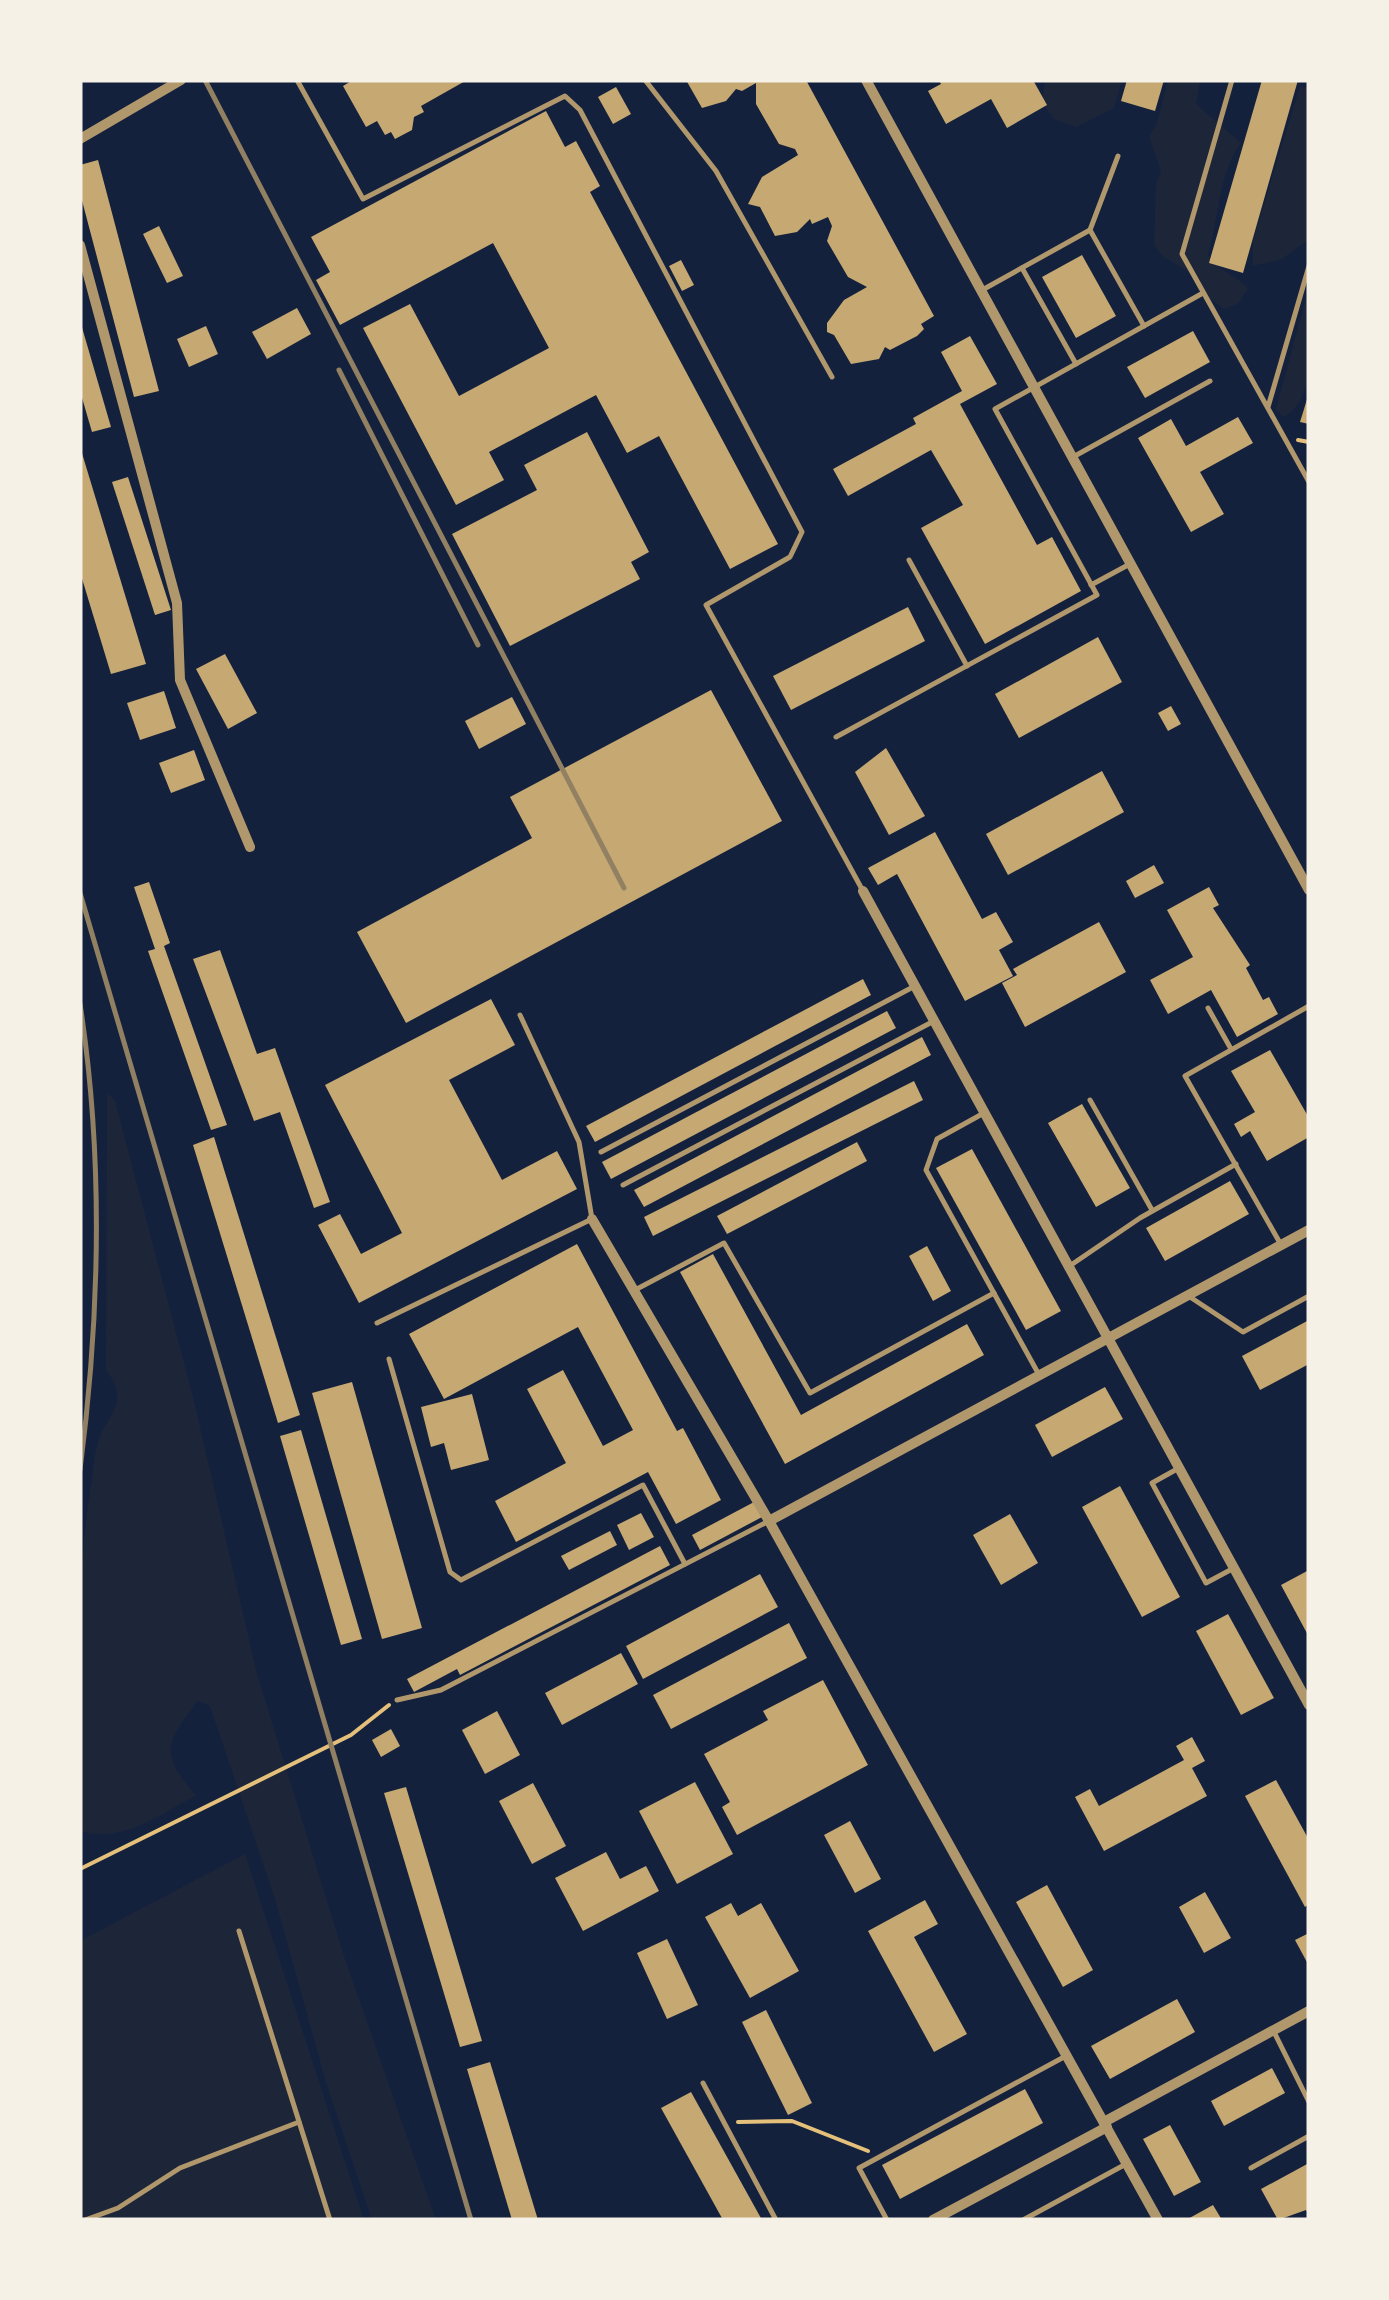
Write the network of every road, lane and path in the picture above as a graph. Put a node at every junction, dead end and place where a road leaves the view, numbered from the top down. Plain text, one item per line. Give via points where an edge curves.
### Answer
1 (180, 80) edge
2 (297, 80) edge
3 (645, 80) edge
4 (866, 80) edge
5 (1232, 80) edge
6 (80, 139) edge
7 (1118, 156) dead end
8 (1090, 230) junction
9 (80, 245) edge
10 (1309, 266) edge
11 (1022, 268) junction
12 (981, 291) junction
13 (1204, 293) junction
14 (1144, 326) junction
15 (1076, 364) junction
16 (832, 377) dead end
17 (1210, 381) dead end
18 (1034, 388) junction
19 (1268, 408) junction
20 (1072, 458) junction
21 (1309, 482) edge
22 (909, 560) dead end
23 (1130, 564) junction
24 (1091, 586) junction
25 (967, 666) junction
26 (836, 737) dead end
27 (250, 847) dead end
28 (1309, 890) edge
29 (863, 891) joint
30 (915, 986) junction
31 (1309, 1006) edge
32 (1208, 1008) dead end
33 (520, 1014) dead end
34 (934, 1021) junction
35 (1232, 1050) junction
36 (1090, 1100) dead end
37 (984, 1113) junction
38 (601, 1152) dead end
39 (1236, 1164) junction
40 (623, 1185) dead end
41 (1153, 1211) junction
42 (592, 1219) junction
43 (1309, 1230) edge
44 (1281, 1245) junction
45 (1068, 1266) junction
46 (635, 1290) junction
47 (994, 1293) junction
48 (1188, 1296) junction
49 (1309, 1296) edge
50 (377, 1324) dead end
51 (1108, 1338) junction
52 (389, 1359) dead end
53 (1039, 1376) junction
54 (1179, 1468) junction
55 (769, 1520) junction
56 (685, 1564) junction
57 (1234, 1568) junction
58 (397, 1700) joint
59 (1308, 1701) edge
60 (80, 1869) edge
61 (239, 1931) dead end
62 (1309, 2011) edge
63 (1274, 2030) junction
64 (1067, 2055) junction
65 (703, 2083) dead end
66 (1309, 2102) edge
67 (299, 2122) junction
68 (1106, 2125) junction
69 (726, 2126) junction
70 (1309, 2136) edge
71 (882, 2156) junction
72 (1127, 2164) junction
73 (1250, 2168) dead end
74 (85, 2220) edge
75 (330, 2220) edge
76 (776, 2220) edge
77 (887, 2220) edge
78 (933, 2220) edge
79 (1023, 2220) edge
80 (1158, 2220) edge

1 - 6 street
2 - 29 lane via 363,199 565,96 580,110 802,532 790,557 706,605
3 - 16 lane via 716,171
4 - 12 street
5 - 13 lane via 1182,254
7 - 8 lane
8 - 11 lane
8 - 14 lane
9 - 27 street via 178,602 180,680
10 - 19 lane
11 - 12 lane
11 - 15 lane
12 - 18 street
13 - 14 lane
13 - 19 lane
14 - 15 lane
15 - 18 lane
17 - 20 lane
18 - 20 street
18 - 24 lane via 995,409
19 - 21 lane
20 - 23 street
22 - 25 lane
23 - 24 lane
23 - 28 street
24 - 25 lane via 1097,595
25 - 26 lane
29 - 30 street
30 - 34 street
30 - 38 lane
31 - 35 lane
32 - 35 lane
33 - 42 lane via 579,1142
34 - 37 street
34 - 40 lane
35 - 39 lane via 1186,1076
36 - 41 lane
37 - 45 street
37 - 47 lane via 937,1139 926,1170
39 - 41 lane
39 - 44 lane
41 - 45 lane
42 - 46 street
42 - 50 lane
43 - 44 street
44 - 48 street
45 - 51 street
46 - 47 lane via 724,1243 810,1394
46 - 55 street
47 - 53 lane
48 - 49 lane via 1243,1332
48 - 51 street
51 - 53 street
51 - 54 street
52 - 56 lane via 450,1572 461,1580 643,1484
53 - 55 street
54 - 57 street
54 - 57 lane via 1152,1483 1206,1583
55 - 56 lane
55 - 64 street
56 - 58 lane via 441,1690
57 - 59 street
58 - 60 path via 351,1734
61 - 67 lane
62 - 63 street
63 - 66 lane
63 - 68 street
64 - 68 street
64 - 71 lane
65 - 69 lane
67 - 74 lane via 180,2168 118,2208
67 - 75 lane
68 - 72 street
68 - 78 street
69 - 71 path via 748,2119 792,2122
69 - 76 lane
70 - 73 lane
71 - 77 lane via 859,2168
72 - 79 lane
72 - 80 street

